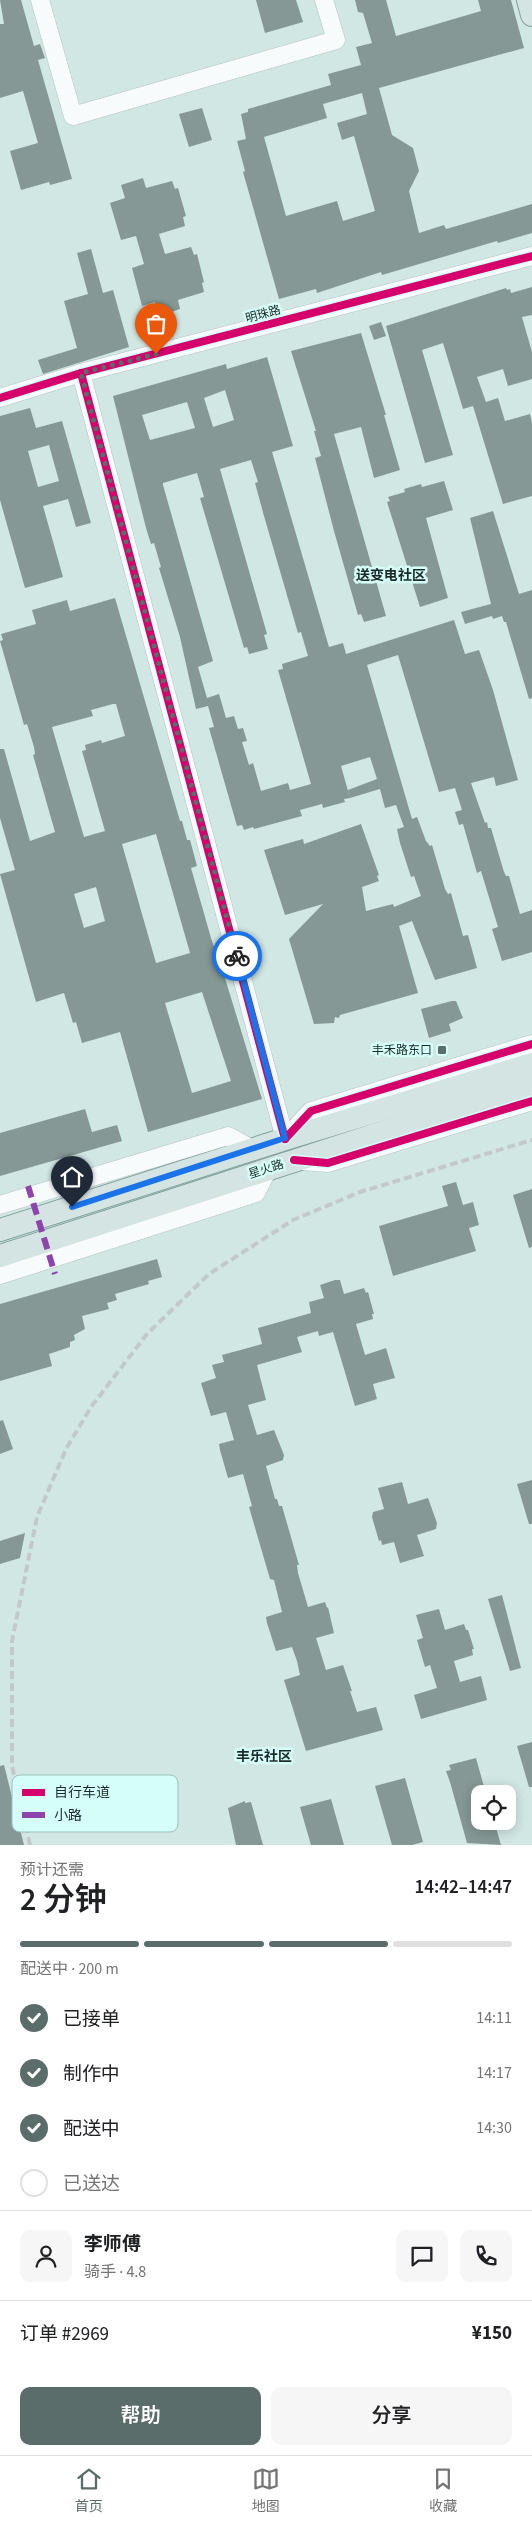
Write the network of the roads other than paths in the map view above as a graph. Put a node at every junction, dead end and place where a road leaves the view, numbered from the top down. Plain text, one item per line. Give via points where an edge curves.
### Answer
1 (40, 0) edge
2 (324, 0) edge
3 (528, 0) edge
4 (532, 15) edge
5 (532, 256) edge
6 (81, 373) junction
7 (0, 398) edge
8 (532, 1044) edge
9 (532, 1064) edge
10 (532, 1084) edge
11 (532, 1101) edge
12 (285, 1138) junction
13 (252, 1149) junction
14 (294, 1160) junction
15 (268, 1169) junction
16 (0, 1205) edge
17 (0, 1230) edge
18 (0, 1256) edge
19 (0, 1275) edge

1 - 2 street via 72,116 336,40
3 - 4 main road
5 - 6 street, 明珠路
6 - 7 street, 明珠路
6 - 12 street
8 - 12 street via 311,1111
9 - 12 main road, 星火路
10 - 14 main road, 星火路
11 - 14 street via 328,1164
12 - 13 main road, 星火路
13 - 16 street via 228,1136
13 - 17 main road, 星火路
14 - 15 main road, 星火路
15 - 18 main road, 星火路
15 - 19 street via 256,1193

